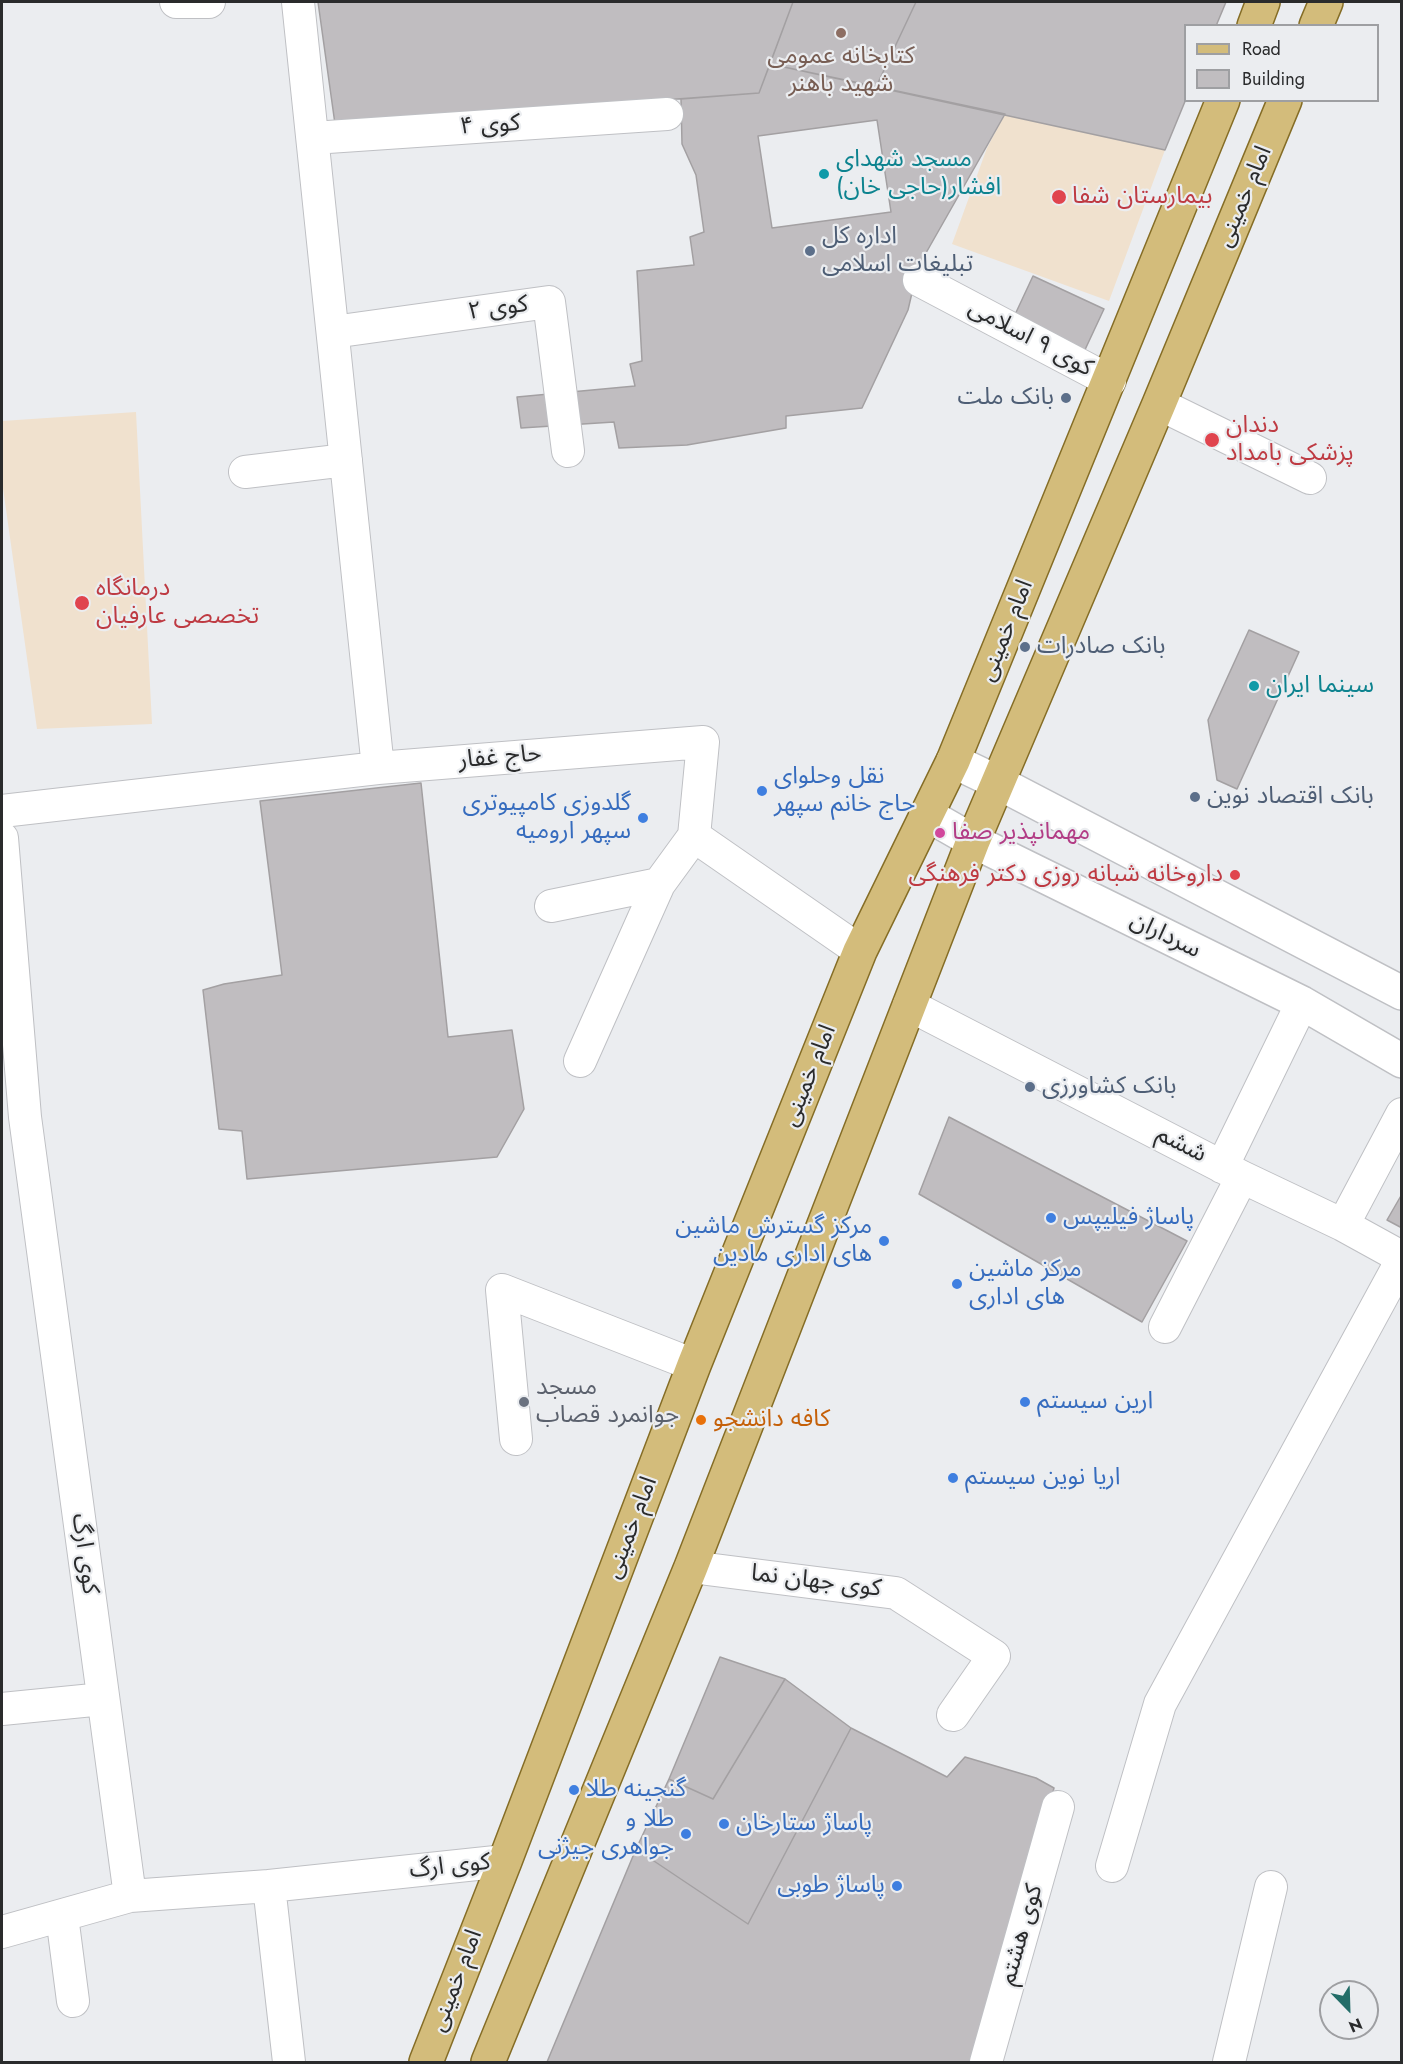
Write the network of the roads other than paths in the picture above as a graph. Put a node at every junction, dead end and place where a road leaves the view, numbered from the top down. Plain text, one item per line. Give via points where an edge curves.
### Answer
1 (176, 2) edge
2 (209, 2) edge
3 (298, 2) edge
4 (1263, 2) edge
5 (1326, 2) edge
6 (1255, 24) edge
7 (1317, 24) edge
8 (1222, 102) edge
9 (1284, 102) edge
10 (667, 114) dead end
11 (313, 138) junction
12 (919, 280) dead end
13 (333, 333) junction
14 (1110, 381) junction
15 (1159, 404) junction
16 (568, 451) dead end
17 (346, 459) junction
18 (245, 472) dead end
19 (1310, 478) dead end
20 (953, 761) junction
21 (378, 768) junction
22 (999, 783) junction
23 (2, 812) edge
24 (926, 814) junction
25 (694, 836) junction
26 (2, 838) edge
27 (973, 841) junction
28 (659, 884) junction
29 (550, 906) dead end
30 (6, 934) edge
31 (860, 951) junction
32 (1401, 993) edge
33 (1302, 1003) junction
34 (909, 1005) junction
35 (580, 1061) dead end
36 (1401, 1061) edge
37 (1401, 1114) edge
38 (13, 1119) edge
39 (1232, 1172) junction
40 (1343, 1225) junction
41 (1165, 1327) dead end
42 (694, 1365) junction
43 (516, 1440) dead end
44 (691, 1567) junction
45 (103, 1699) junction
46 (2, 1709) edge
47 (953, 1715) dead end
48 (1058, 1807) dead end
49 (505, 1861) junction
50 (1112, 1866) dead end
51 (269, 1886) junction
52 (1271, 1887) dead end
53 (130, 1896) junction
54 (62, 1916) junction
55 (2, 1932) edge
56 (73, 2001) dead end
57 (289, 2062) edge
58 (426, 2062) edge
59 (488, 2062) edge
60 (986, 2062) edge
61 (1229, 2062) edge

1 - 2 street
3 - 11 street
4 - 6 main road
5 - 7 main road
8 - 14 main road, امام خمینی
9 - 15 main road, امام خمینی
10 - 11 street, کوی ۴
11 - 13 street
12 - 14 street, کوی ۹ اسلامی
13 - 16 street, کوی ۲ via 549,302
13 - 17 street
14 - 20 main road, امام خمینی
15 - 19 street
15 - 22 main road, امام خمینی
17 - 18 street
17 - 21 street
20 - 22 main road
20 - 24 main road, امام خمینی
21 - 23 street, حاج غفار
21 - 25 street, حاج غفار via 703,742
22 - 27 main road, امام خمینی
22 - 32 main road
24 - 27 main road, سرداران
24 - 31 main road, امام خمینی
25 - 28 street
25 - 31 street
26 - 30 street, کوی ارگ
27 - 33 main road, سرداران
27 - 34 main road, امام خمینی
28 - 29 street
28 - 35 street
30 - 38 street, کوی ارگ
31 - 42 main road, امام خمینی
33 - 36 main road, سرداران
33 - 39 street
34 - 39 street, ششم
34 - 44 main road, امام خمینی
37 - 40 street
38 - 45 street, کوی ارگ
39 - 40 street, ششم
39 - 41 street
40 - 50 street, ششم via 1392,1252 1397,1269 1160,1704
42 - 43 street via 502,1290
42 - 49 main road, امام خمینی
44 - 47 street, کوی جهان نما via 896,1593 994,1656
44 - 59 main road, امام خمینی
45 - 46 street
45 - 53 street, کوی ارگ
48 - 60 street, کوی هشتم
49 - 51 street, کوی ارگ
49 - 58 main road, امام خمینی
51 - 53 street, کوی ارگ
51 - 57 street
52 - 61 street
53 - 54 street
54 - 55 street
54 - 56 street

